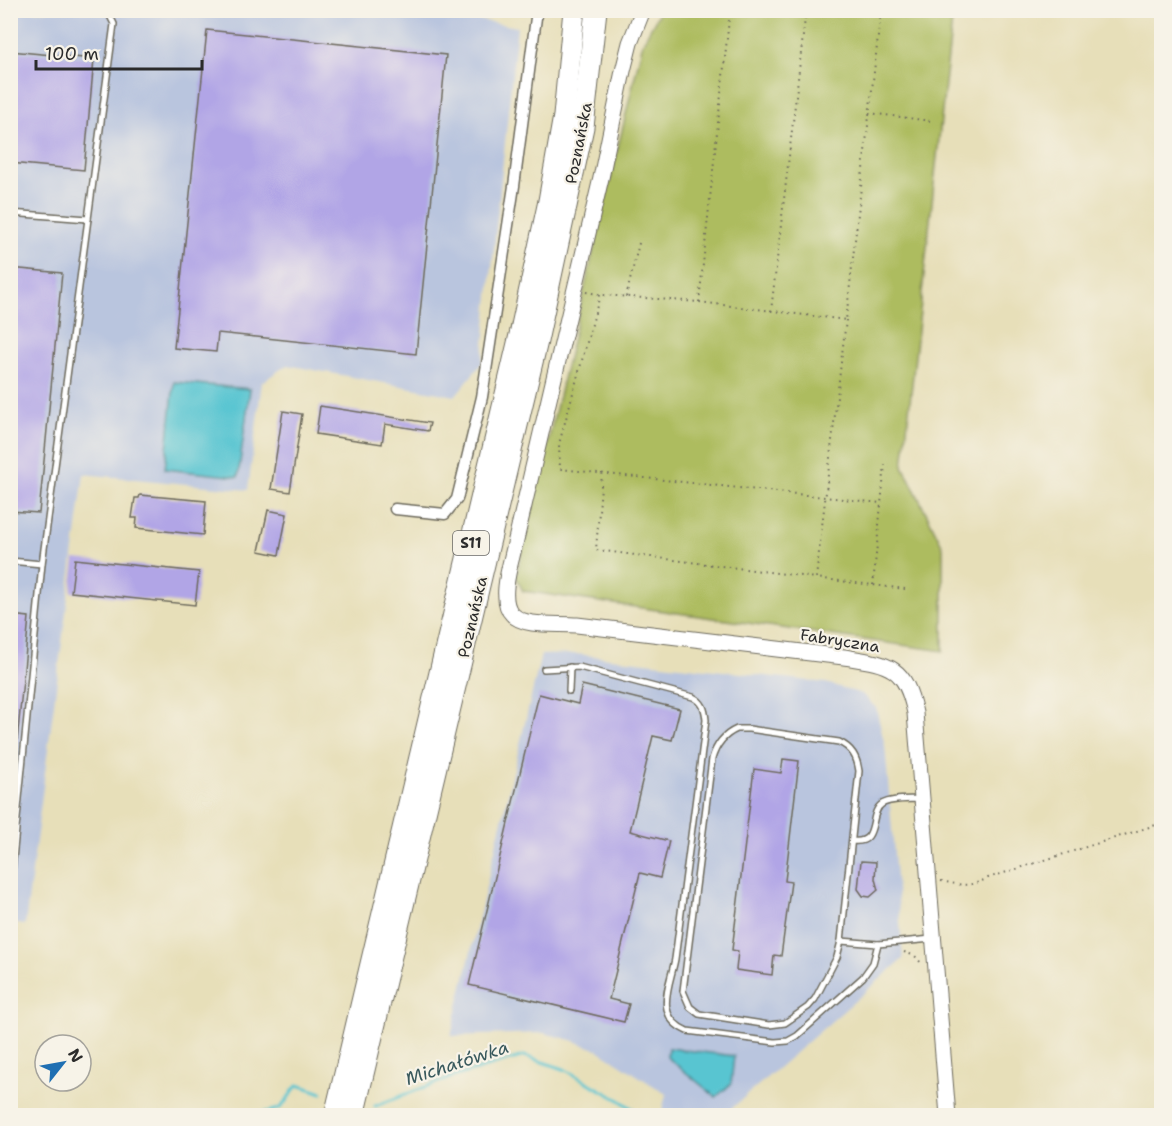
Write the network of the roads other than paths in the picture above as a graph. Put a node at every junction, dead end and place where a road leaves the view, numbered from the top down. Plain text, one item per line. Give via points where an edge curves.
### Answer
1 (107, 10) edge
2 (524, 10) edge
3 (574, 10) edge
4 (643, 10) edge
5 (537, 12) edge
6 (596, 16) edge
7 (10, 213) edge
8 (88, 219) junction
9 (395, 509) dead end
10 (10, 561) edge
11 (42, 564) junction
12 (570, 667) junction
13 (544, 669) dead end
14 (569, 691) dead end
15 (923, 799) junction
16 (852, 841) junction
17 (10, 890) edge
18 (934, 939) junction
19 (841, 941) junction
20 (878, 944) junction
21 (335, 1116) edge
22 (354, 1116) edge
23 (948, 1116) edge

1 - 8 lane via 114,24
2 - 5 street
3 - 21 highway, Poznańska / S11 via 564,116 540,245
4 - 15 street, Fabryczna via 628,53 515,544 506,604 514,617 526,623 573,625 844,657 894,669 904,679 912,701
5 - 9 street via 482,397 457,499 445,514
6 - 22 highway, Poznańska / S11 via 583,127 537,341
7 - 8 lane
8 - 11 lane
10 - 11 lane
11 - 17 lane
12 - 13 lane
12 - 14 lane
12 - 20 lane via 693,697 705,709 675,959 665,997 669,1015 679,1026 687,1031 788,1041 863,977 873,963
15 - 16 lane via 881,805 869,835 862,841
15 - 18 street, Fabryczna
16 - 19 lane
16 - 19 lane via 859,771 855,755 845,745 749,729 737,729 726,735 712,759 684,997 694,1011 705,1016 769,1025 785,1023 815,999
18 - 20 lane
18 - 23 street, Fabryczna
19 - 20 lane

